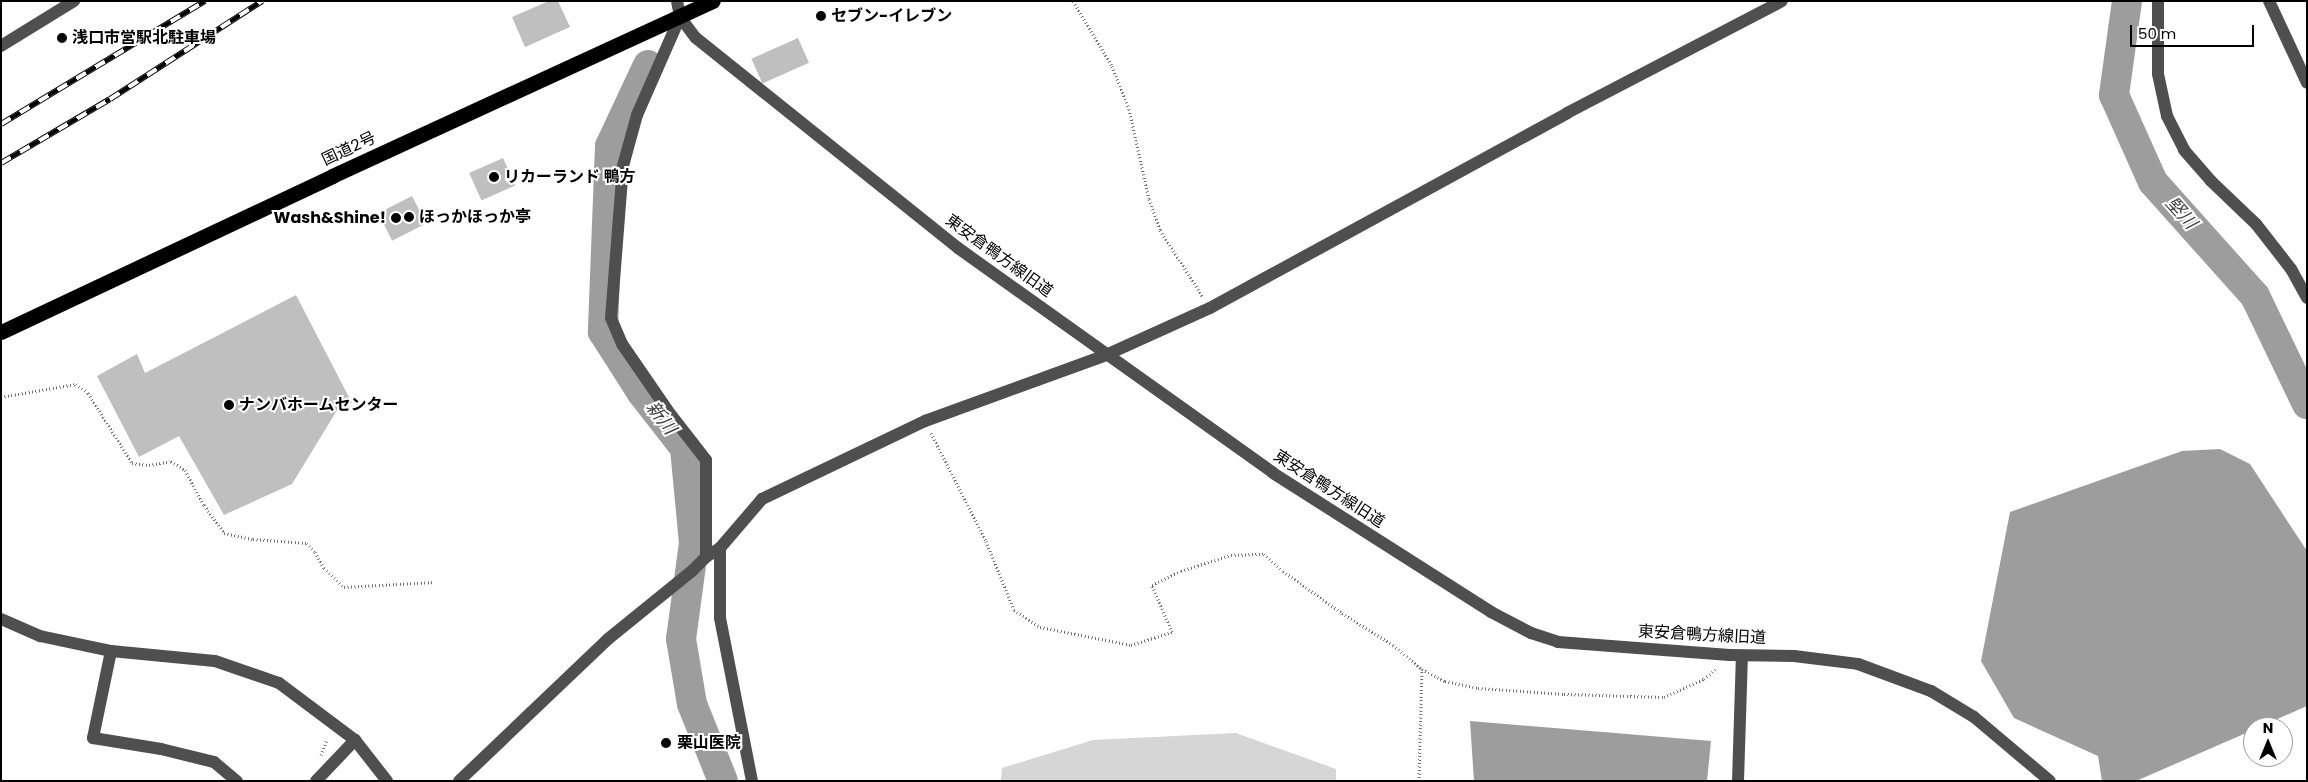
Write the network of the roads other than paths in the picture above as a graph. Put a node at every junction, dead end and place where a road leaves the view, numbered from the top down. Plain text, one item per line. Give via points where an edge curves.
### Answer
1 (74, 1) edge
2 (677, 1) edge
3 (712, 1) edge
4 (1782, 1) edge
5 (2158, 1) edge
6 (2269, 1) edge
7 (680, 17) junction
8 (1, 46) edge
9 (2307, 83) edge
10 (2307, 298) edge
11 (1, 332) edge
12 (1106, 355) junction
13 (720, 548) junction
14 (706, 556) junction
15 (1, 618) edge
16 (111, 651) junction
17 (1736, 656) junction
18 (355, 740) junction
19 (237, 781) edge
20 (316, 781) edge
21 (387, 781) edge
22 (459, 781) edge
23 (752, 781) edge
24 (1738, 781) edge
25 (2050, 781) edge

1 - 8 street
2 - 7 street
3 - 7 highway, 国道2号
4 - 12 street via 1567,113 1210,308
5 - 10 street via 2158,74 2167,116 2184,150 2256,224 2291,268
6 - 9 street
7 - 11 highway, 国道2号
7 - 12 street, 東安倉鴨方線旧道 via 696,38 958,248
7 - 14 street via 637,115 623,166 611,318 622,344 706,460
12 - 13 street via 925,421 762,499
12 - 17 street, 東安倉鴨方線旧道 via 1274,474 1492,612 1531,633 1558,642
13 - 14 street
13 - 23 street via 720,618
14 - 22 street via 608,639
15 - 16 street via 40,636
16 - 18 street via 215,661 279,683
16 - 19 street via 93,738 214,762
17 - 24 street
17 - 25 street, 東安倉鴨方線旧道 via 1794,656 1858,664 1931,691 1974,717
18 - 20 street
18 - 21 street

